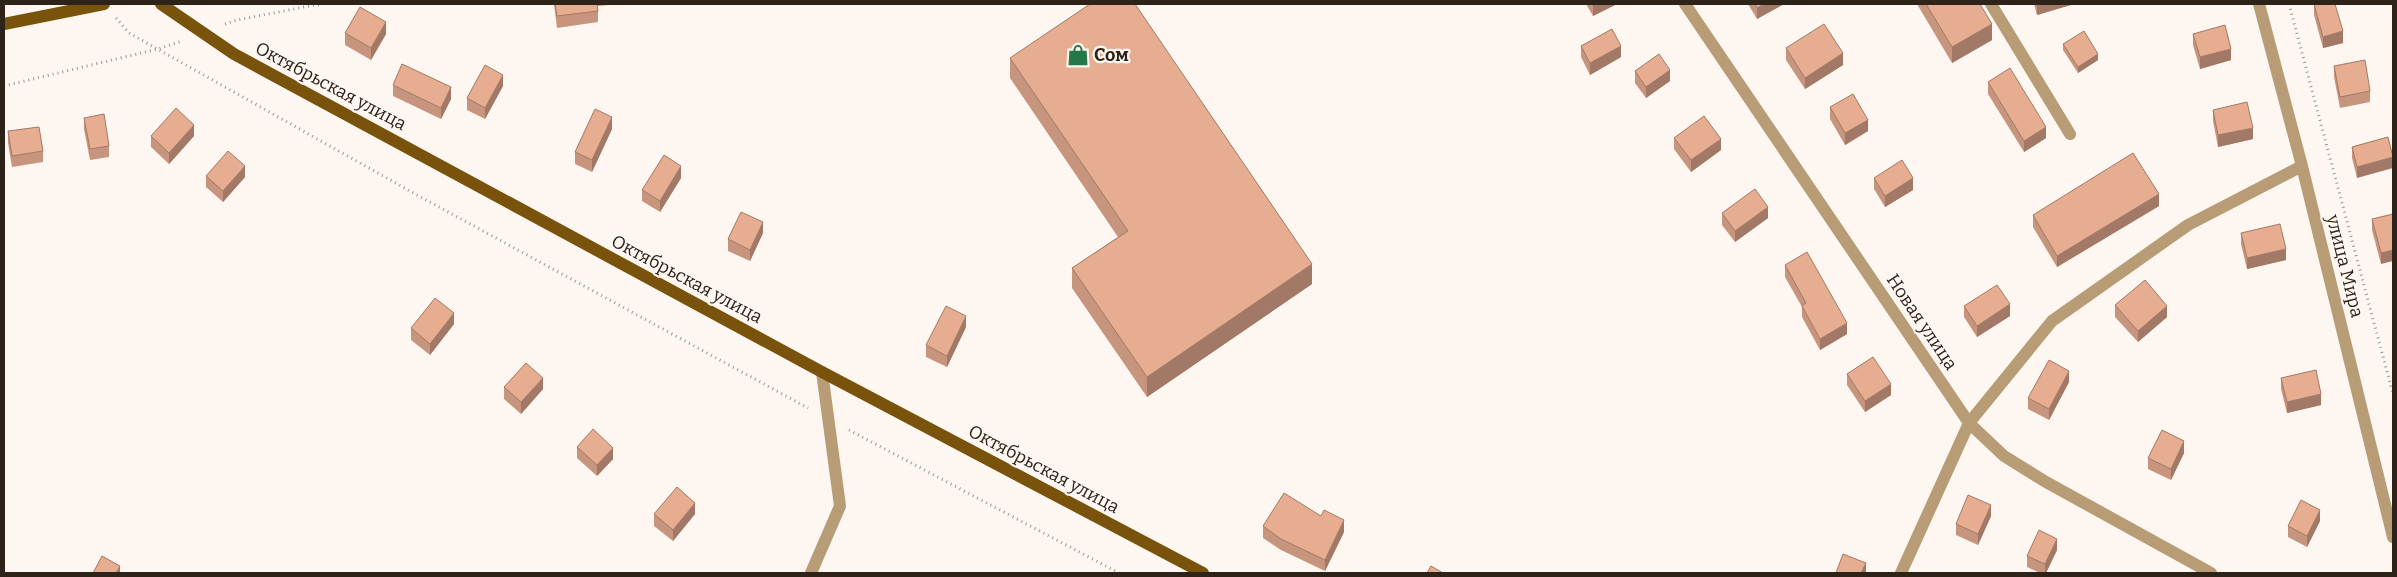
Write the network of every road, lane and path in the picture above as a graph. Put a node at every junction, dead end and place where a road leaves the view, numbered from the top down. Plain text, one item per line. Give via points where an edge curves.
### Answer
1 (161, 4) edge
2 (320, 4) edge
3 (1685, 4) edge
4 (1991, 4) edge
5 (2259, 4) edge
6 (2289, 4) edge
7 (107, 7) edge
8 (4, 24) edge
9 (203, 33) junction
10 (158, 49) junction
11 (4, 86) edge
12 (2070, 134) dead end
13 (2302, 166) junction
14 (822, 372) junction
15 (2393, 394) edge
16 (828, 419) junction
17 (1969, 423) junction
18 (2393, 537) edge
19 (811, 573) edge
20 (1119, 573) edge
21 (1204, 573) edge
22 (1901, 573) edge
23 (2211, 573) edge

1 - 9 main road, Октябрьская улица
2 - 9 path via 236,20
3 - 17 street, Новая улица
4 - 12 street
5 - 13 street, улица Мира
6 - 15 path
7 - 8 main road
7 - 10 path via 129,33
9 - 10 path
9 - 14 main road, Октябрьская улица via 234,54
10 - 11 path
10 - 16 path via 408,190
13 - 17 street via 2188,225 2052,321
13 - 18 street, улица Мира
14 - 16 street
14 - 21 main road, Октябрьская улица
16 - 19 street via 840,506
16 - 20 path
17 - 22 street
17 - 23 street, Новая улица via 2004,456

